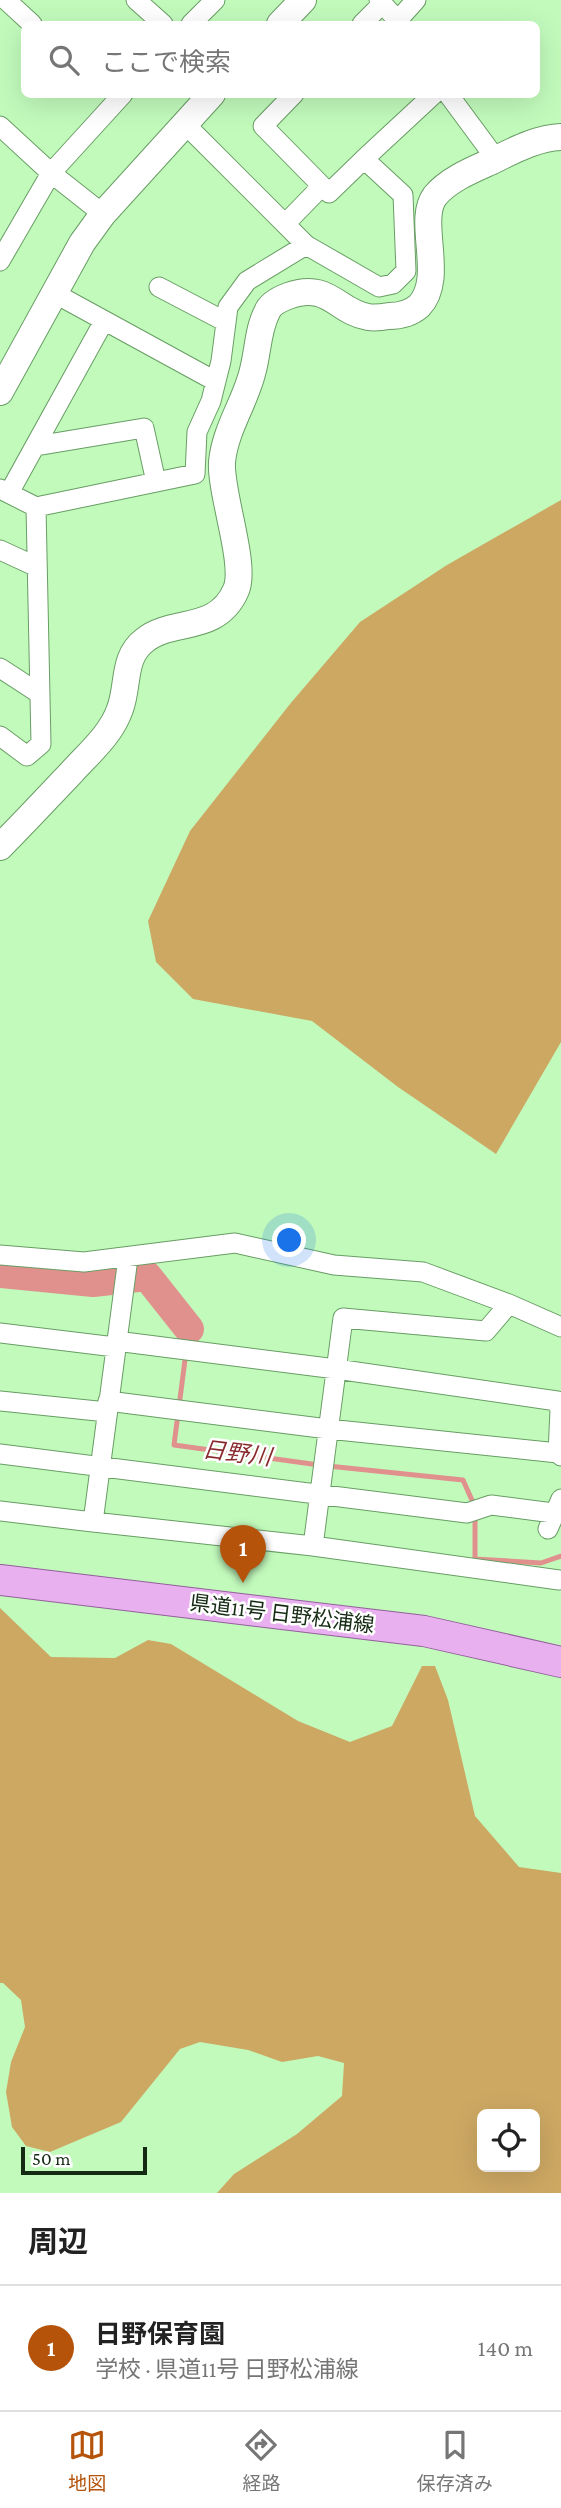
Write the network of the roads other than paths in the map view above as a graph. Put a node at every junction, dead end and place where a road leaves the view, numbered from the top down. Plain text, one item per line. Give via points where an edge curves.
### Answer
1 (6, 0) edge
2 (136, 0) edge
3 (215, 0) edge
4 (303, 0) edge
5 (416, 0) edge
6 (381, 2) edge
7 (29, 21) edge
8 (160, 21) edge
9 (194, 21) edge
10 (283, 21) edge
11 (365, 21) edge
12 (398, 21) edge
13 (400, 21) edge
14 (114, 98) edge
15 (208, 98) edge
16 (290, 98) edge
17 (430, 98) edge
18 (451, 98) edge
19 (184, 123) junction
20 (0, 126) edge
21 (561, 137) edge
22 (364, 159) junction
23 (496, 159) junction
24 (51, 173) junction
25 (322, 186) junction
26 (103, 214) junction
27 (285, 224) junction
28 (6, 237) edge
29 (306, 245) junction
30 (0, 261) edge
31 (169, 287) dead end
32 (54, 293) junction
33 (104, 321) junction
34 (226, 322) junction
35 (215, 381) junction
36 (0, 392) edge
37 (36, 446) junction
38 (156, 482) junction
39 (5, 491) edge
40 (37, 507) junction
41 (0, 550) edge
42 (37, 567) junction
43 (0, 668) edge
44 (40, 694) junction
45 (0, 736) edge
46 (0, 848) edge
47 (0, 1255) edge
48 (128, 1258) junction
49 (509, 1304) junction
50 (561, 1327) edge
51 (0, 1333) edge
52 (116, 1344) junction
53 (335, 1368) junction
54 (0, 1401) edge
55 (107, 1406) junction
56 (328, 1429) junction
57 (0, 1454) edge
58 (559, 1454) edge
59 (100, 1466) junction
60 (319, 1495) junction
61 (0, 1511) edge
62 (554, 1513) edge
63 (93, 1522) junction
64 (313, 1546) junction
65 (0, 1580) edge
66 (559, 1580) edge
67 (561, 1661) edge

1 - 7 street
2 - 8 street
3 - 9 street
4 - 10 street
5 - 13 street
6 - 11 street
6 - 12 street
14 - 24 street
15 - 19 street
16 - 25 street via 263,126
17 - 22 street
18 - 23 street
19 - 26 street
19 - 27 street
20 - 24 street
21 - 23 street via 533,142
22 - 25 street via 329,193
22 - 29 street via 403,195 406,271 393,284 379,287
23 - 46 street via 471,170 434,197 429,214 431,277 418,307 402,316 368,317 334,299 298,292 267,309 253,372 226,439 222,464 240,569 237,589 222,610 198,623 146,639 131,655 121,708 108,733
24 - 26 street
24 - 28 street
25 - 27 street
26 - 32 street
27 - 29 street
28 - 30 street
29 - 34 street via 247,281 228,307
31 - 34 street
32 - 33 street
32 - 36 street
33 - 35 street
33 - 37 street
34 - 35 street
35 - 38 street via 197,432 195,474
37 - 38 street via 144,428
37 - 39 street
38 - 40 street
39 - 40 street
40 - 42 street
41 - 42 street
42 - 44 street
43 - 44 street
44 - 45 street via 41,744 27,756
47 - 48 street via 84,1262
48 - 49 street via 235,1243 334,1265 423,1272
48 - 52 street
49 - 50 street
49 - 53 street via 486,1331 343,1318
51 - 52 street
52 - 53 street
52 - 55 street
53 - 56 street
53 - 58 street via 557,1401
54 - 55 street
55 - 56 street
55 - 59 street
56 - 58 street
56 - 60 street
57 - 59 street
59 - 60 street
59 - 63 street
60 - 62 street via 467,1513 491,1506
60 - 64 street
61 - 63 street
63 - 64 street
64 - 66 street
65 - 67 main road, 県道11号 日野松浦線 via 424,1631

